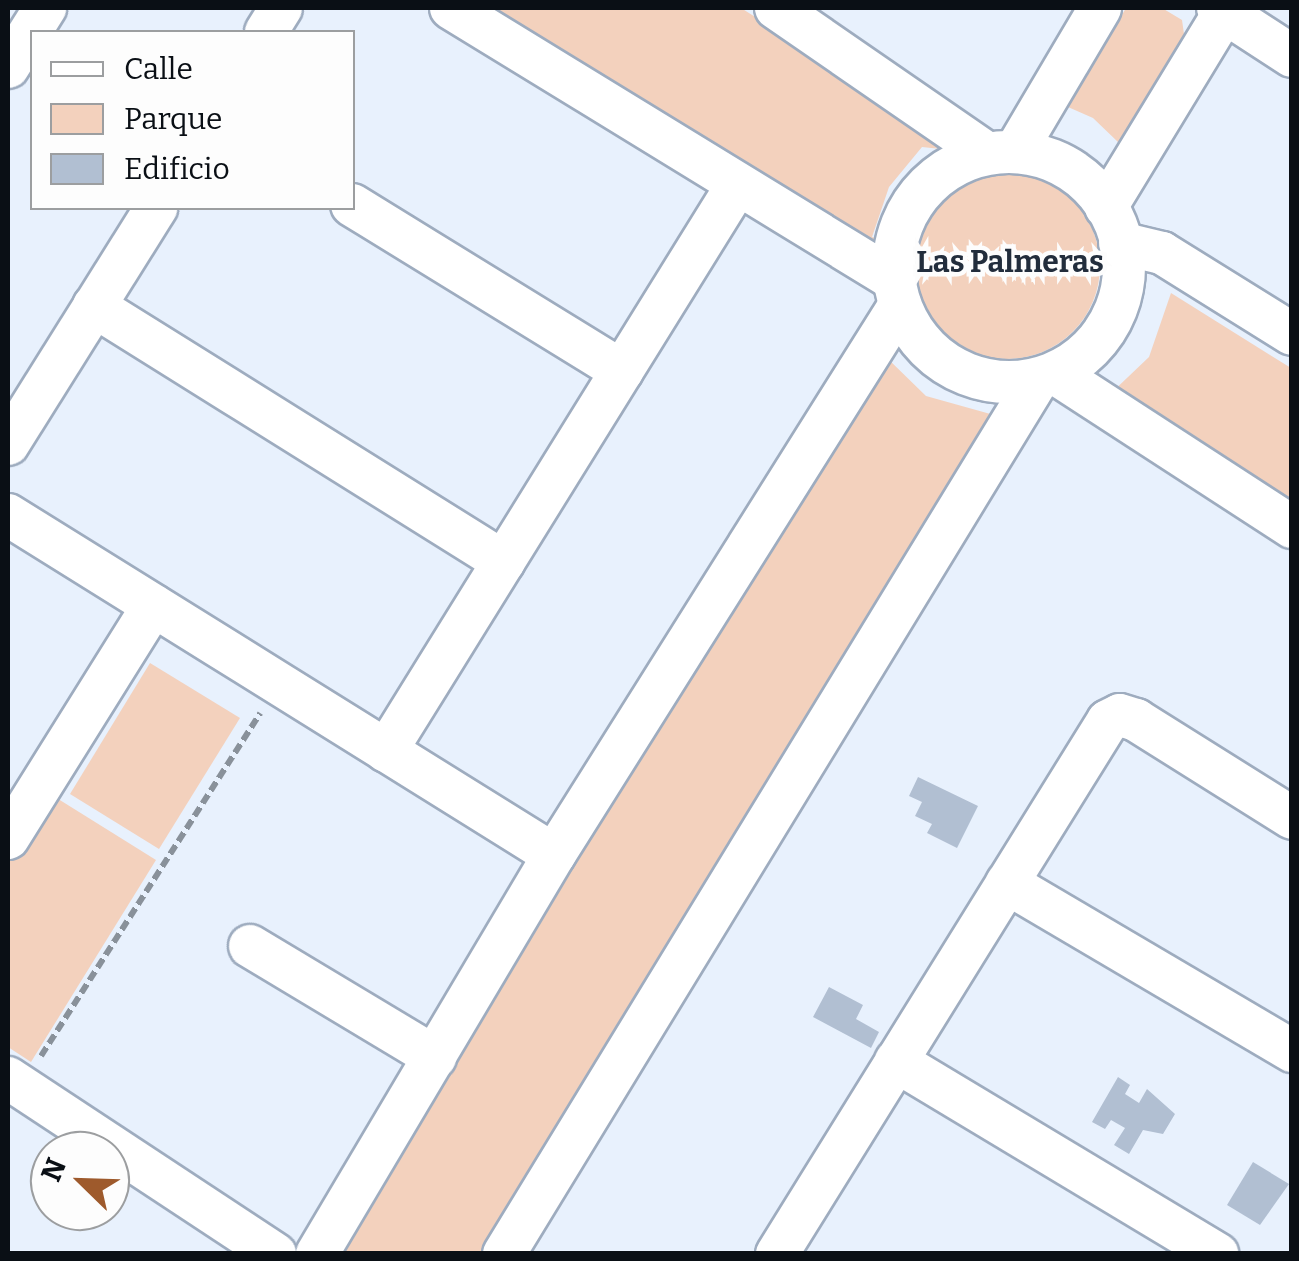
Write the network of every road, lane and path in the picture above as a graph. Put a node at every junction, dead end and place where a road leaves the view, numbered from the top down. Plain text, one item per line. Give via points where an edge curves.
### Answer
1 (45, 8) edge
2 (281, 8) edge
3 (451, 8) edge
4 (776, 8) edge
5 (1100, 8) edge
6 (1223, 9) edge
7 (31, 30) edge
8 (267, 30) edge
9 (30, 32) edge
10 (1292, 56) edge
11 (8, 68) edge
12 (1000, 152) junction
13 (736, 187) junction
14 (355, 207) edge
15 (155, 210) edge
16 (1113, 225) junction
17 (898, 293) junction
18 (94, 306) junction
19 (1292, 334) edge
20 (622, 371) junction
21 (1048, 377) junction
22 (8, 444) edge
23 (8, 516) edge
24 (1292, 527) edge
25 (504, 562) junction
26 (153, 606) junction
27 (279, 684) junction
28 (386, 751) junction
29 (1292, 818) edge
30 (8, 838) edge
31 (554, 855) junction
32 (1007, 882) junction
33 (250, 946) dead end
34 (1292, 1051) edge
35 (435, 1057) junction
36 (896, 1061) junction
37 (14, 1082) edge
38 (789, 1250) edge
39 (275, 1254) edge
40 (317, 1254) edge
41 (504, 1254) edge
42 (1217, 1254) edge

1 - 7 street
2 - 8 street
3 - 13 street
4 - 12 street
5 - 12 street
6 - 10 street
6 - 16 street
9 - 11 street
12 - 16 street via 1062,164
12 - 17 street via 949,167 920,193 900,228
13 - 17 street
13 - 20 street
14 - 20 street
15 - 18 street
16 - 19 street
16 - 21 street via 1120,293 1107,326
17 - 21 street via 919,339 946,364 979,378
17 - 31 street
18 - 22 street
18 - 25 street
20 - 25 street
21 - 24 street
21 - 41 street
23 - 26 street
25 - 28 street
26 - 27 street
26 - 30 street
27 - 28 street
27 - 37 path
28 - 31 street
29 - 32 street via 1120,715 1108,721
31 - 35 street
32 - 34 street
32 - 36 street
33 - 35 street
35 - 40 street
36 - 38 street
36 - 42 street
37 - 39 street

